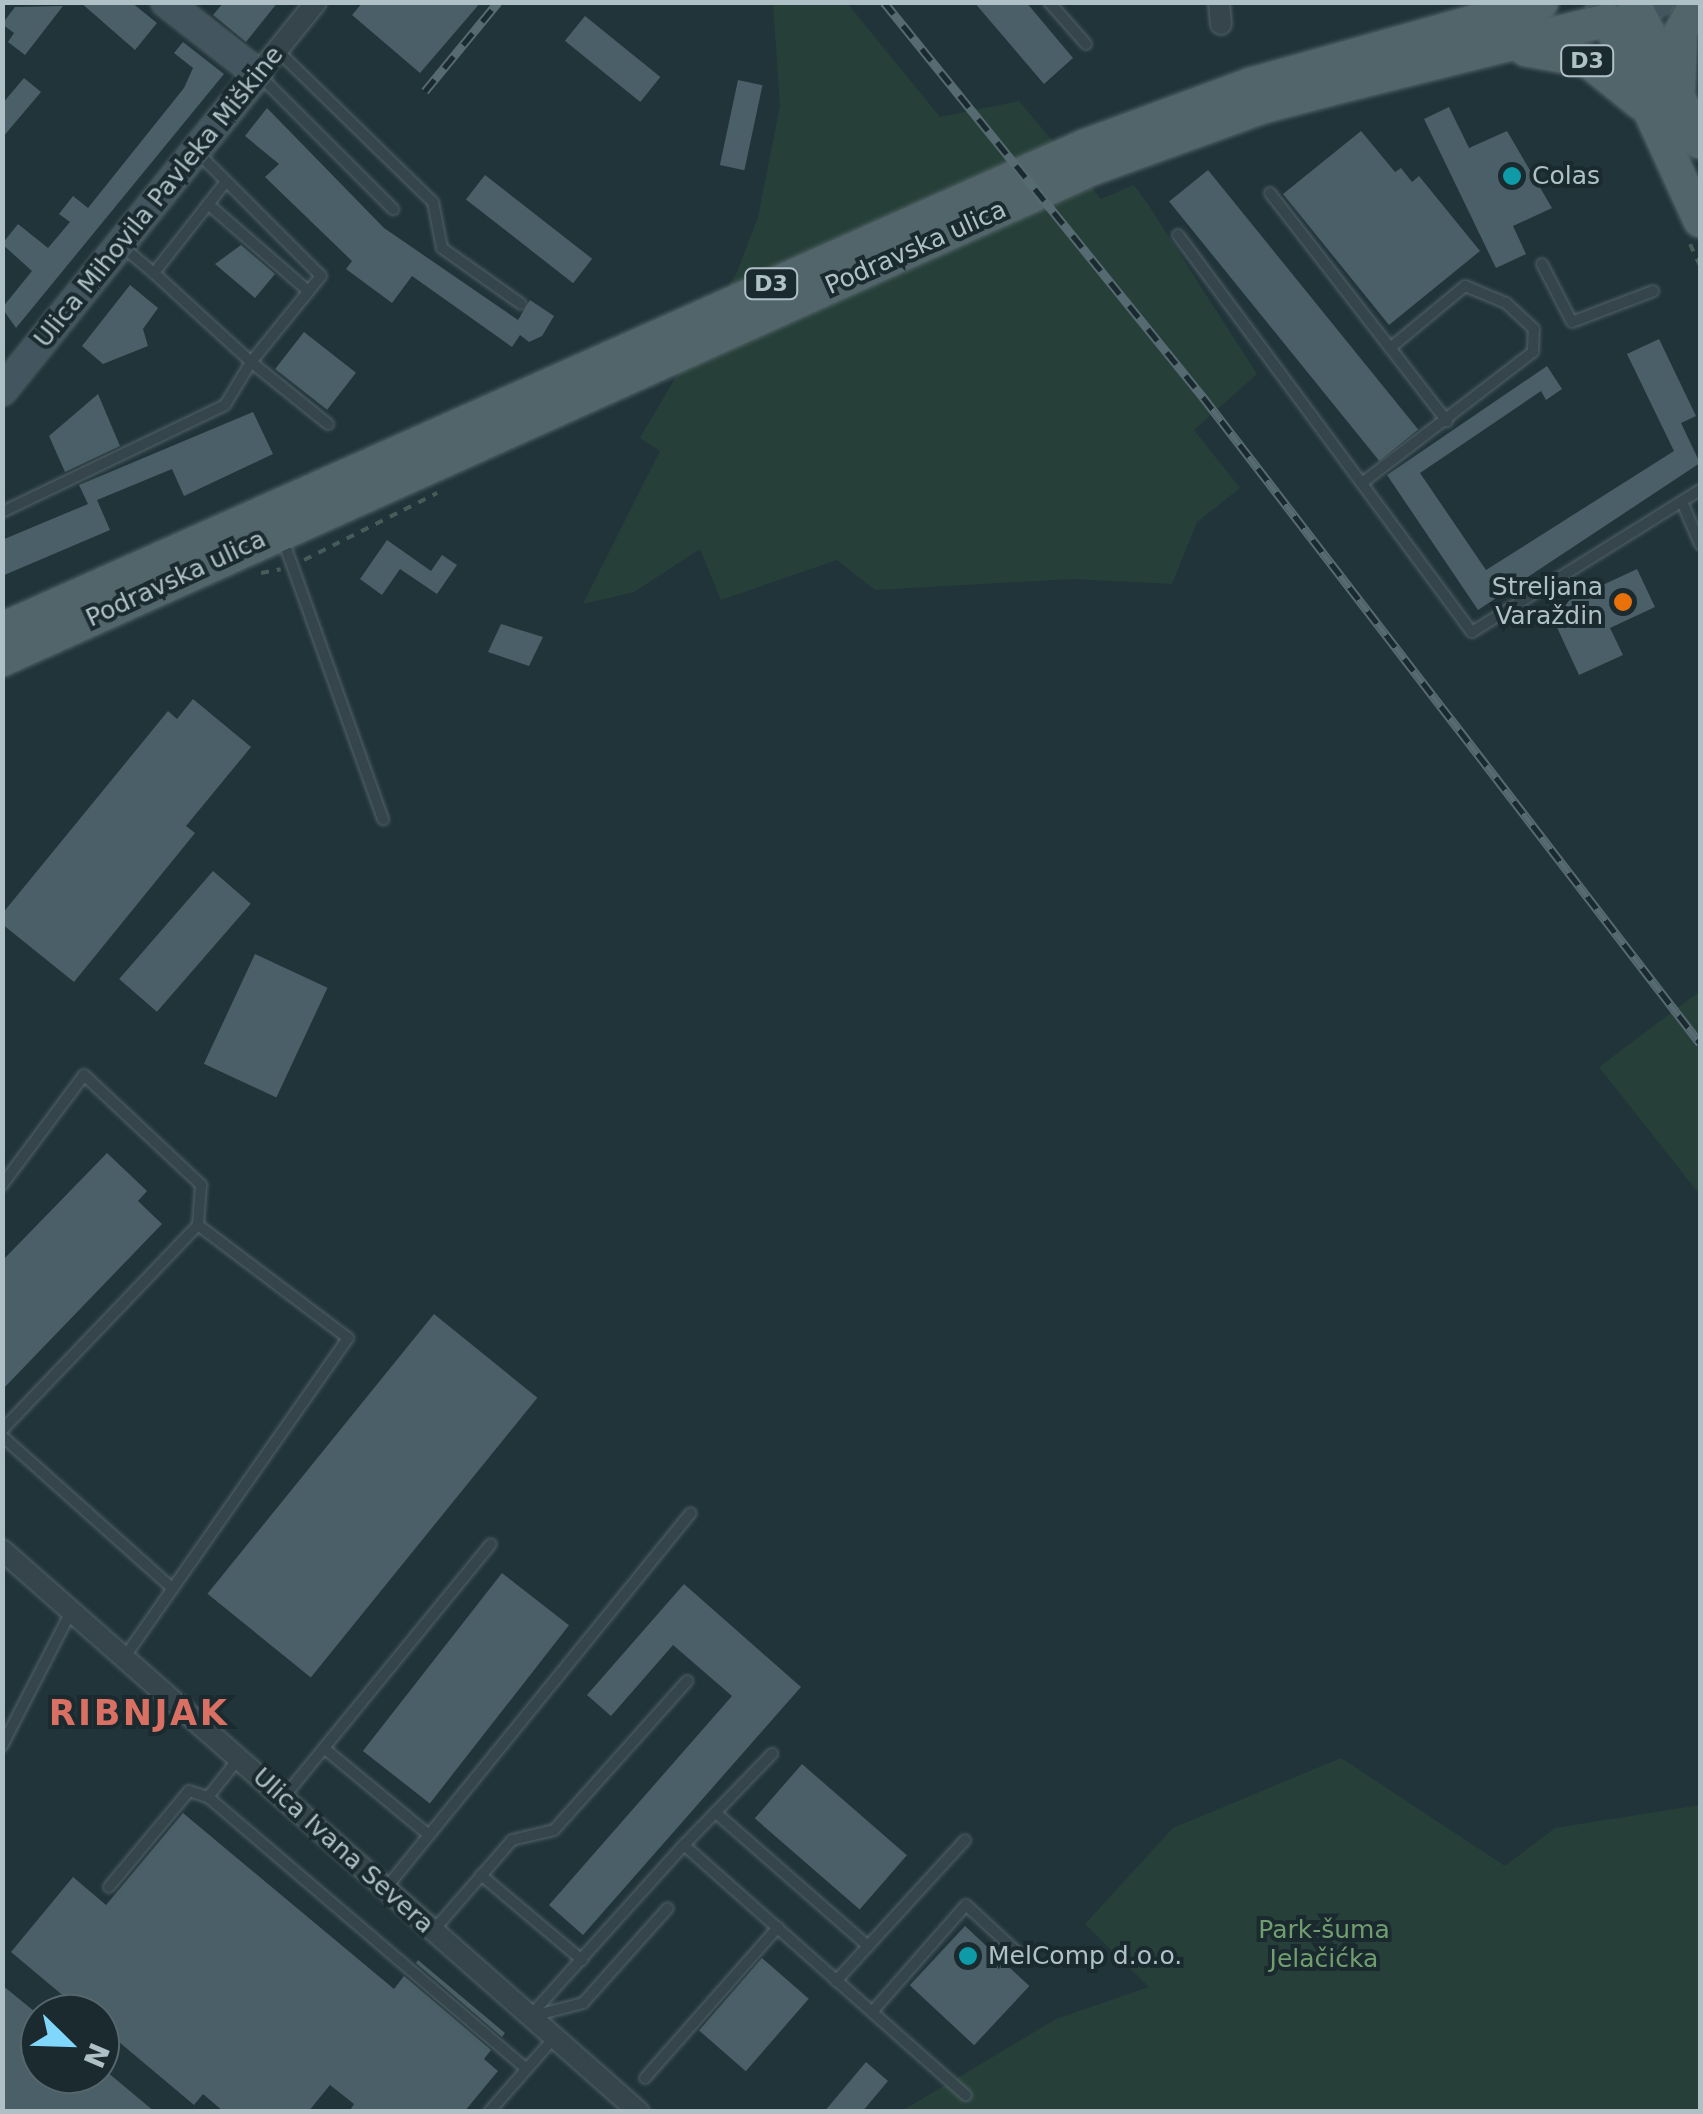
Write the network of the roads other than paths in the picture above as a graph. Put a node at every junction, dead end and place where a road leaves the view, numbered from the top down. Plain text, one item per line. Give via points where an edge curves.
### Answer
1 (166, 2) edge
2 (316, 2) edge
3 (1049, 2) edge
4 (1696, 2) edge
5 (1533, 4) edge
6 (1628, 8) edge
7 (1086, 44) dead end
8 (1512, 46) junction
9 (278, 50) junction
10 (258, 74) junction
11 (1680, 103) junction
12 (1646, 110) junction
13 (1700, 142) edge
14 (196, 152) junction
15 (224, 184) junction
16 (1270, 193) dead end
17 (208, 204) junction
18 (393, 209) dead end
19 (1700, 221) edge
20 (1178, 235) dead end
21 (120, 245) junction
22 (1542, 264) dead end
23 (154, 273) junction
24 (308, 291) junction
25 (1653, 291) dead end
26 (521, 304) dead end
27 (1390, 348) junction
28 (251, 362) junction
29 (6, 378) edge
30 (1447, 421) junction
31 (328, 424) dead end
32 (1362, 483) junction
33 (1700, 490) edge
34 (1682, 502) junction
35 (2, 512) edge
36 (280, 532) junction
37 (1700, 544) edge
38 (2, 629) edge
39 (2, 660) edge
40 (383, 819) dead end
41 (2, 1185) edge
42 (198, 1224) junction
43 (2, 1433) edge
44 (691, 1513) dead end
45 (491, 1544) dead end
46 (2, 1550) edge
47 (173, 1588) junction
48 (72, 1610) junction
49 (125, 1657) junction
50 (686, 1682) dead end
51 (2, 1746) edge
52 (325, 1749) junction
53 (772, 1754) dead end
54 (238, 1758) junction
55 (208, 1797) junction
56 (283, 1798) junction
57 (716, 1813) junction
58 (428, 1836) junction
59 (965, 1840) dead end
60 (684, 1845) junction
61 (481, 1876) junction
62 (110, 1887) dead end
63 (385, 1889) junction
64 (668, 1908) dead end
65 (778, 1927) junction
66 (432, 1931) junction
67 (868, 1946) junction
68 (1018, 1953) dead end
69 (582, 1960) junction
70 (836, 1981) junction
71 (872, 2012) junction
72 (528, 2018) junction
73 (552, 2039) junction
74 (526, 2069) junction
75 (645, 2078) dead end
76 (966, 2095) dead end
77 (488, 2112) edge
78 (639, 2112) edge

1 - 10 street
2 - 9 street, Ulica Mihovila Pavleka Miškine
3 - 7 lane
4 - 11 main road via 1681,31
5 - 38 main road, Podravska ulica / D3 via 1251,84 1084,146
6 - 8 main road, Podravska ulica / D3
6 - 11 main road, D3
6 - 12 main road, D3
8 - 12 main road, D3 via 1588,61
8 - 36 main road, Podravska ulica / D3 via 1263,106 1092,169
9 - 10 street, Ulica Mihovila Pavleka Miškine
9 - 26 lane via 434,202 442,248
10 - 14 street, Ulica Mihovila Pavleka Miškine
10 - 18 lane
11 - 13 main road, D3
12 - 19 main road, D3
14 - 15 lane
14 - 21 street, Ulica Mihovila Pavleka Miškine
15 - 17 lane
15 - 24 lane via 322,276
16 - 27 lane
17 - 23 lane
17 - 24 lane
20 - 32 lane
21 - 23 lane
21 - 29 street, Ulica Mihovila Pavleka Miškine
22 - 25 lane via 1572,322
23 - 28 lane
24 - 28 lane
27 - 30 lane
27 - 30 lane via 1465,286 1524,315 1534,329 1533,352
28 - 31 lane
28 - 35 lane via 225,405
30 - 32 lane
32 - 34 lane via 1472,632
33 - 34 lane
34 - 37 lane
36 - 39 main road, Podravska ulica / D3
36 - 40 lane
41 - 42 lane via 84,1075 201,1185
42 - 43 lane
42 - 47 lane via 348,1338
43 - 47 lane
44 - 58 lane
45 - 52 lane
46 - 48 street, Ulica Ivana Severa
47 - 49 lane
48 - 49 street, Ulica Ivana Severa
48 - 51 lane
49 - 54 street, Ulica Ivana Severa
50 - 61 lane via 554,1830 512,1840
52 - 56 lane
52 - 58 lane
53 - 57 lane
54 - 55 lane
54 - 56 street, Ulica Ivana Severa
55 - 62 lane via 189,1791
55 - 74 lane
56 - 63 street, Ulica Ivana Severa
57 - 60 lane
57 - 67 lane
58 - 63 lane
59 - 67 lane
60 - 65 lane
60 - 69 lane
61 - 66 lane
61 - 69 lane
63 - 66 street, Ulica Ivana Severa
64 - 72 lane via 582,2003
65 - 70 lane
65 - 75 lane
66 - 72 street, Ulica Ivana Severa
67 - 70 lane
68 - 71 lane via 966,1905
69 - 72 lane
70 - 71 lane
71 - 76 lane
72 - 73 street, Ulica Ivana Severa
73 - 74 lane
73 - 78 street, Ulica Ivana Severa
74 - 77 lane

